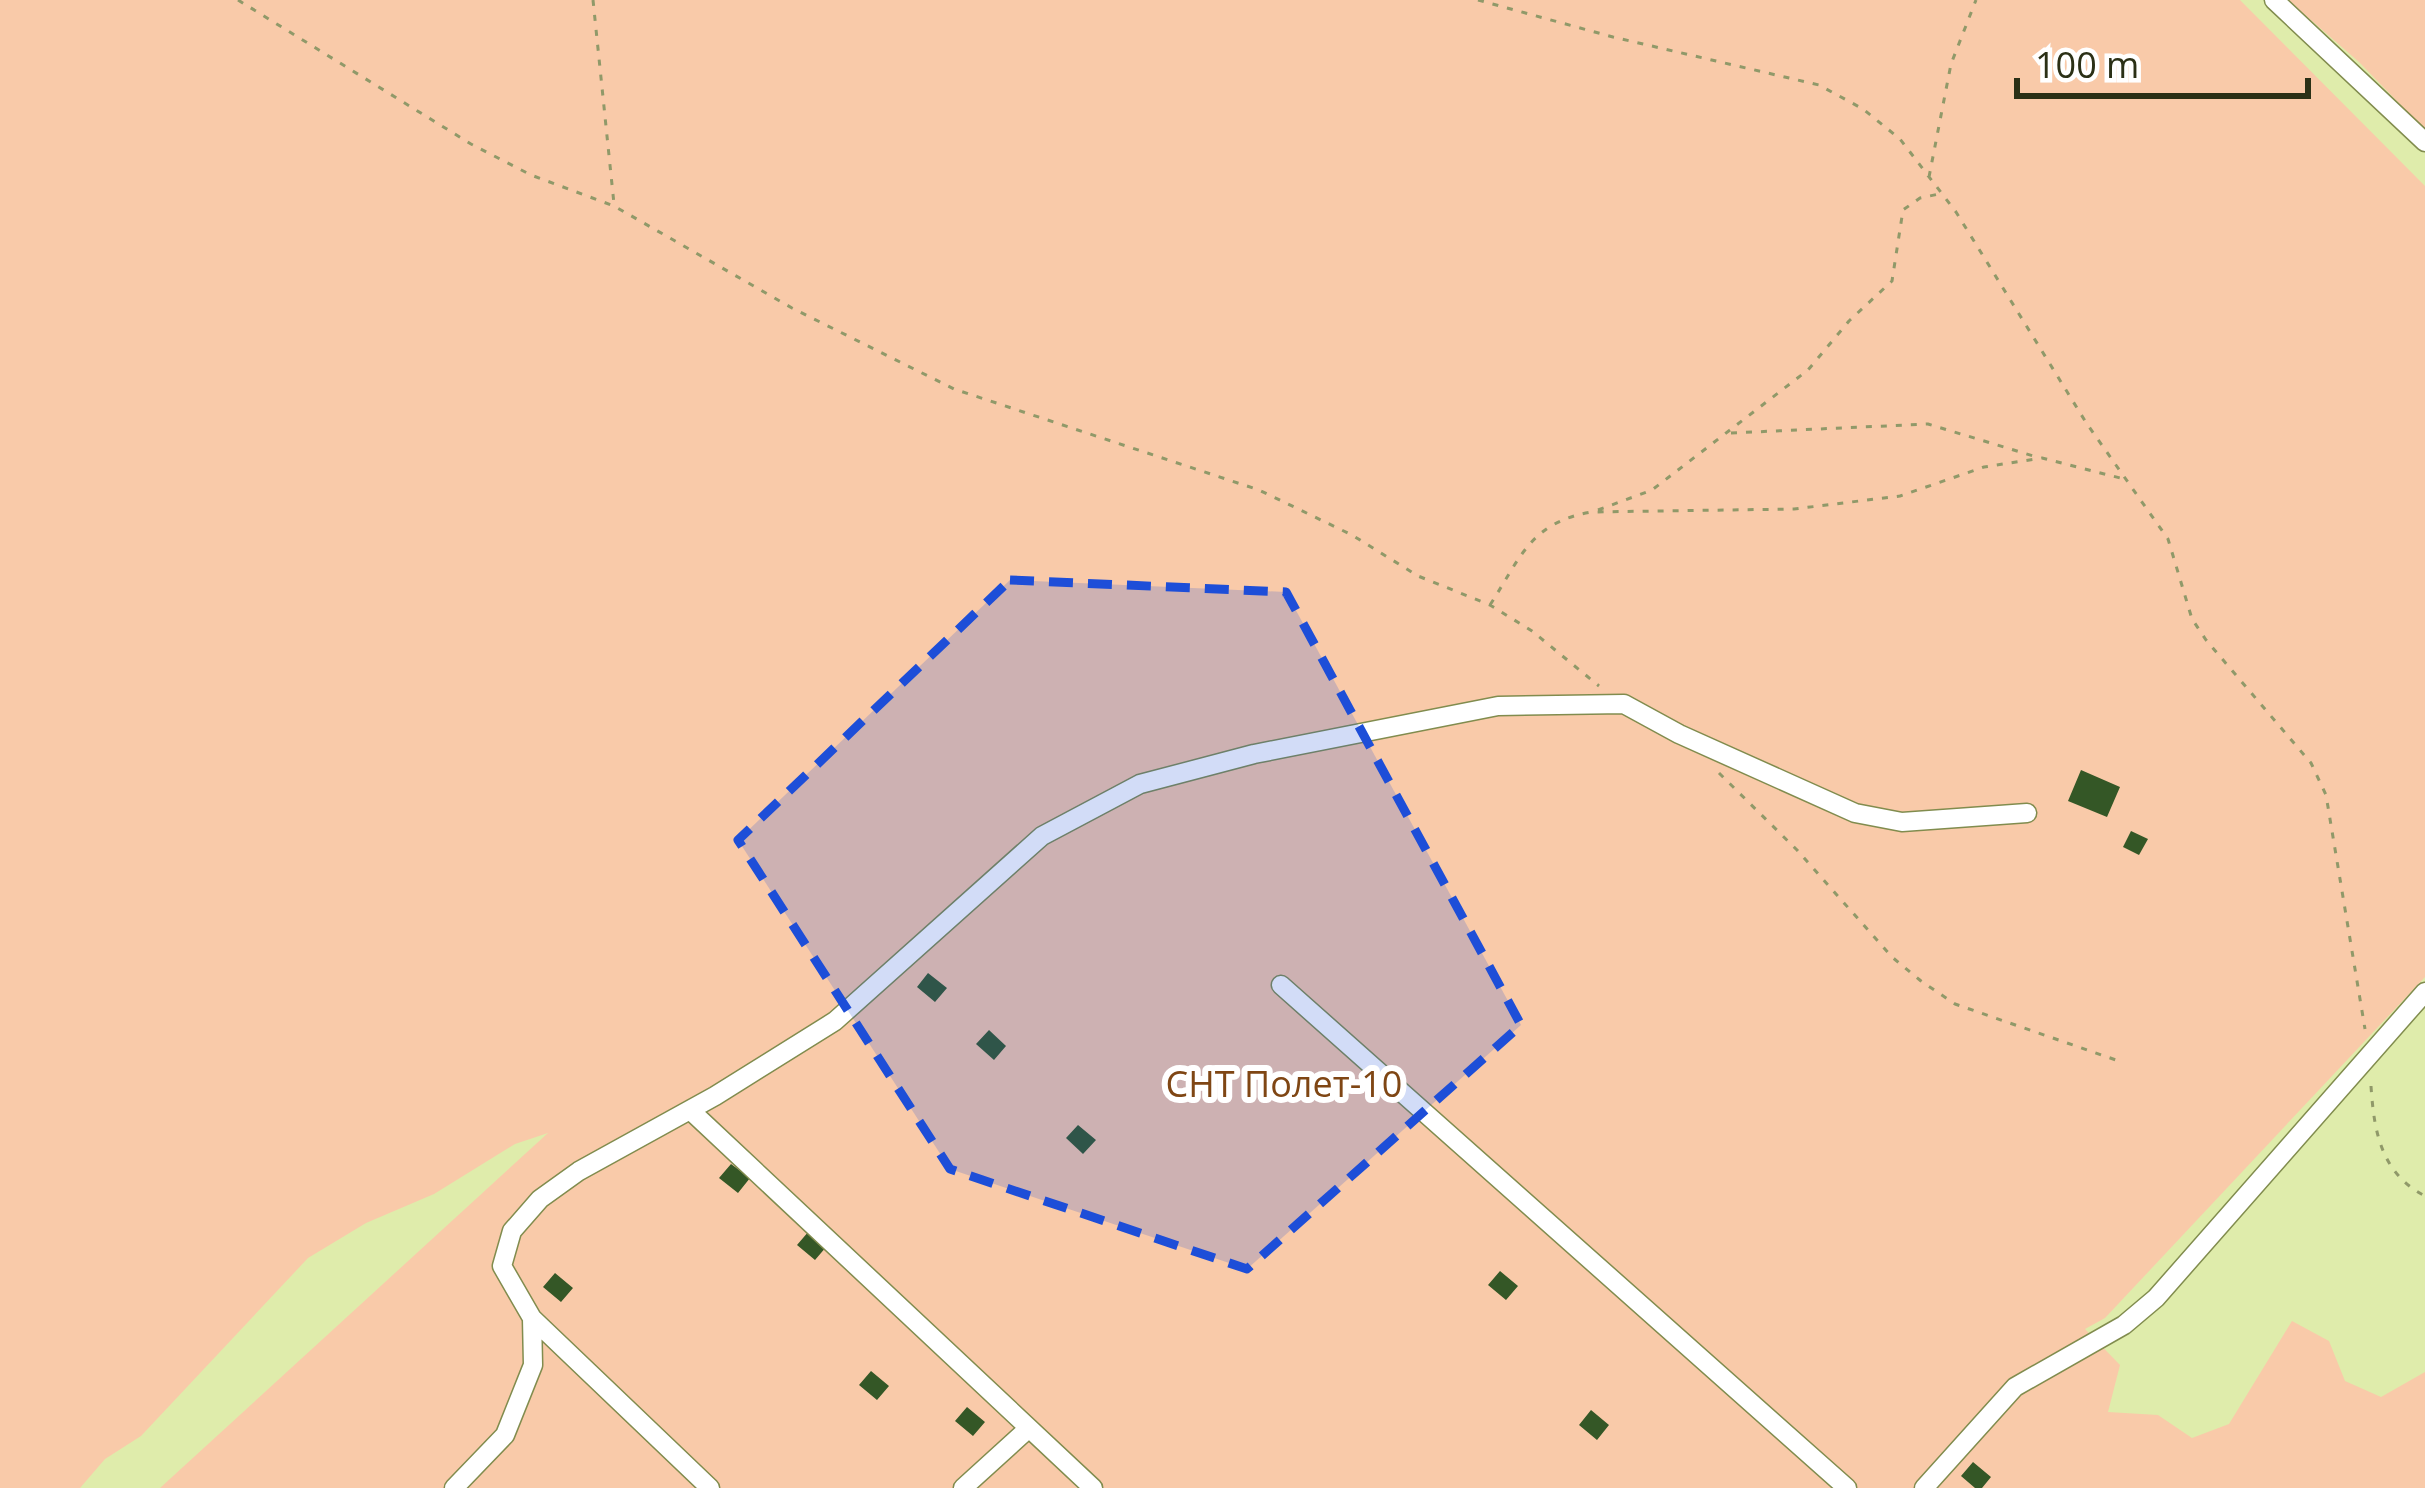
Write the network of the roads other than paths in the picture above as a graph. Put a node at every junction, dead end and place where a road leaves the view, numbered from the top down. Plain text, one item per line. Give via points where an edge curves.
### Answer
1 (2274, 0) edge
2 (2425, 142) edge
3 (2027, 812) dead end
4 (1281, 985) dead end
5 (2425, 992) edge
6 (690, 1110) junction
7 (532, 1318) junction
8 (1029, 1428) junction
9 (454, 1488) edge
10 (710, 1488) edge
11 (963, 1488) edge
12 (1093, 1488) edge
13 (1847, 1488) edge
14 (1924, 1488) edge

1 - 2 lane
3 - 6 lane via 1902,822 1855,813 1624,704 1498,706 1254,754 1140,784 1042,836 835,1021
4 - 13 lane
5 - 14 lane via 2156,1298 2015,1387
6 - 7 lane via 579,1171 512,1232 502,1266
6 - 8 lane
7 - 9 lane via 533,1365 505,1435
7 - 10 lane
8 - 11 lane
8 - 12 lane

